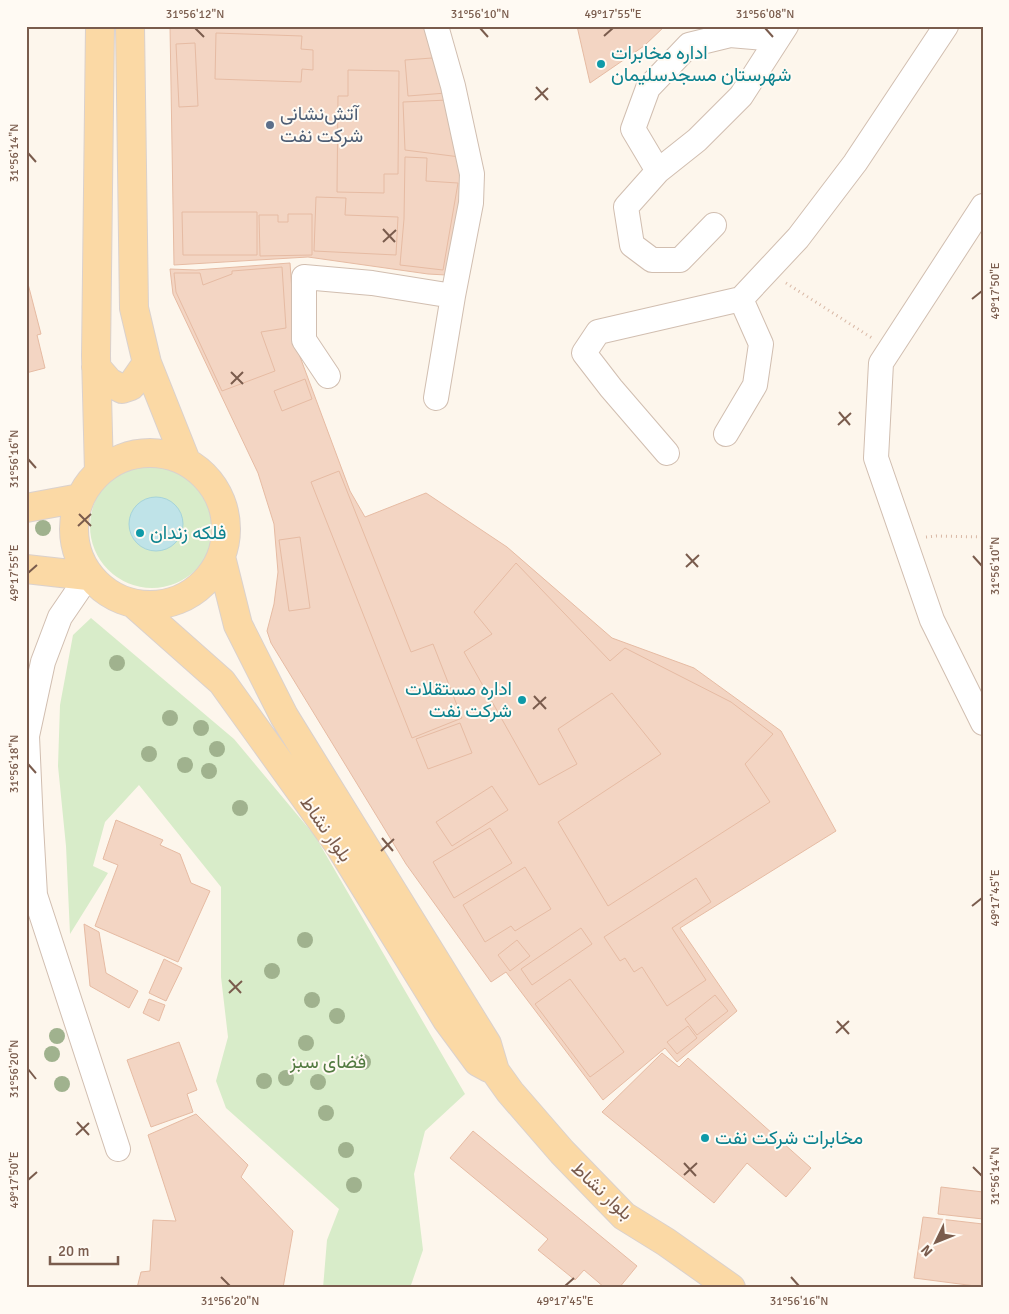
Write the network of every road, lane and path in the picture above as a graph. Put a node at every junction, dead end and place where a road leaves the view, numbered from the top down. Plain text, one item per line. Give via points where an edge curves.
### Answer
1 (100, 26) edge
2 (130, 26) edge
3 (436, 26) edge
4 (946, 26) edge
5 (781, 33) edge
6 (658, 171) junction
7 (983, 206) edge
8 (714, 225) dead end
9 (767, 271) junction
10 (453, 296) junction
11 (741, 298) junction
12 (890, 350) junction
13 (147, 363) junction
14 (96, 367) junction
15 (328, 376) dead end
16 (436, 398) dead end
17 (726, 434) dead end
18 (667, 454) dead end
19 (186, 461) junction
20 (99, 472) junction
21 (80, 498) junction
22 (26, 508) edge
23 (983, 537) edge
24 (904, 540) junction
25 (221, 557) junction
26 (26, 569) edge
27 (88, 576) junction
28 (134, 604) junction
29 (34, 668) edge
30 (980, 713) edge
31 (494, 1071) junction
32 (118, 1149) dead end
33 (731, 1288) edge

1 - 14 main road
2 - 13 main road via 134,308
3 - 10 street via 472,174 471,203
4 - 9 street via 854,163 798,238
5 - 6 street via 741,96 698,140
5 - 6 street via 730,35 689,45 648,88 633,129
6 - 8 street via 626,207 632,245 652,260 680,260
7 - 12 street
9 - 11 street
9 - 12 path
10 - 15 street via 304,276 304,340
10 - 16 street
11 - 17 street via 760,344 755,385
11 - 18 street via 598,332 584,352
12 - 24 street via 881,363 876,458
13 - 14 main road via 131,386 122,389 109,382
13 - 19 main road
14 - 20 main road
19 - 20 main road via 150,452 131,455
19 - 25 main road via 212,484 221,499 227,534
20 - 21 main road
21 - 22 main road
21 - 27 main road via 74,538
23 - 24 path via 936,536
24 - 30 street via 932,620
25 - 28 main road via 211,576 197,590 168,604
25 - 31 main road, بلوار نشاط via 238,625 284,716 487,1044
26 - 27 main road
27 - 28 main road via 117,598
27 - 29 street via 60,617
28 - 31 main road, بلوار نشاط via 222,682 339,845 447,1020 478,1062
29 - 32 street via 28,736 36,895
31 - 33 main road, بلوار نشاط via 562,1152 624,1216

